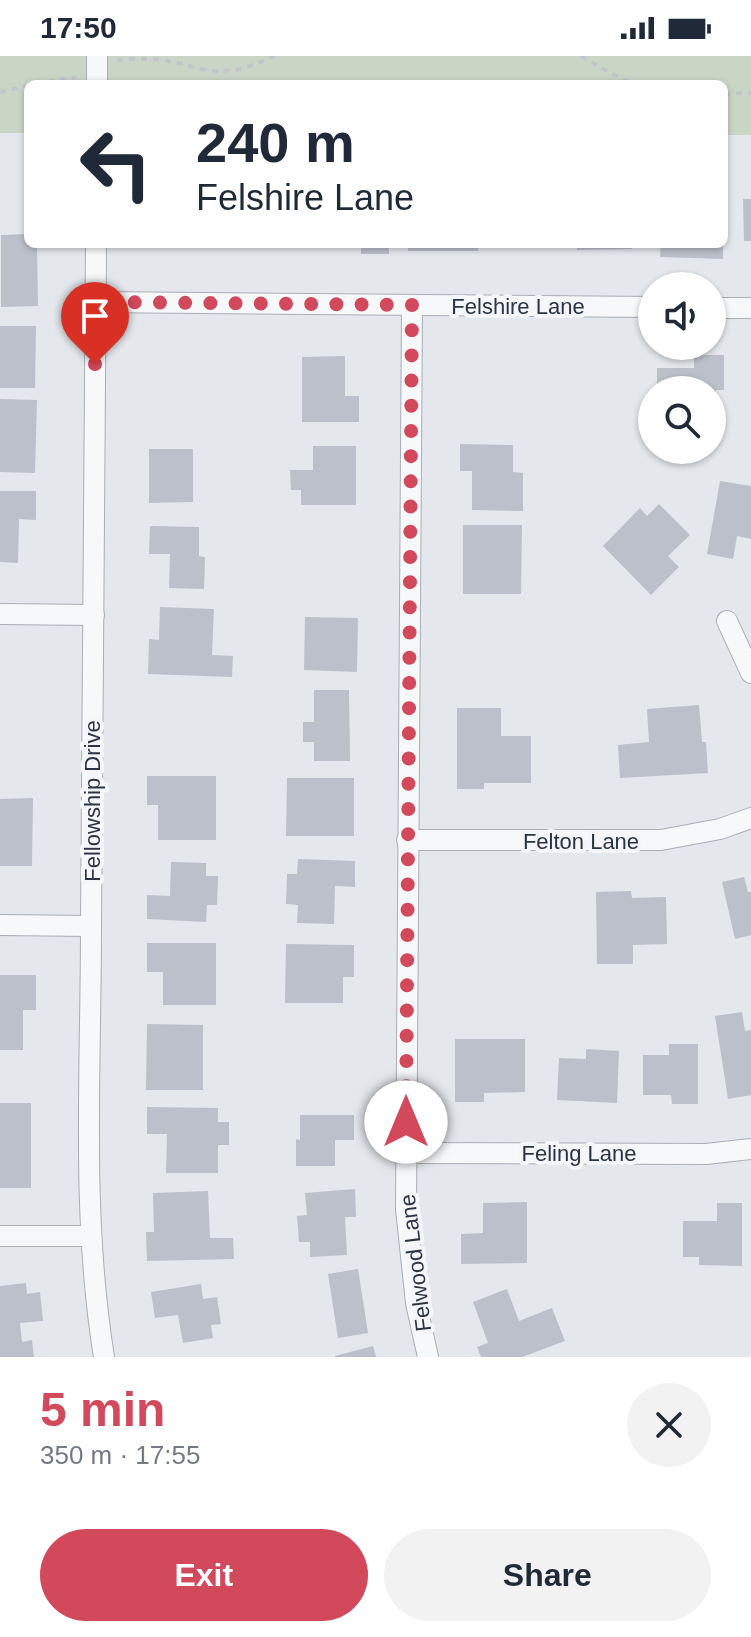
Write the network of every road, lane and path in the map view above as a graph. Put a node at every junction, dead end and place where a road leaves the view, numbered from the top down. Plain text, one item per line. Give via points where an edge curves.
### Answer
1 (274, 56) edge
2 (581, 56) edge
3 (104, 58) edge
4 (90, 80) edge
5 (623, 80) edge
6 (24, 87) edge
7 (0, 92) edge
8 (751, 93) edge
9 (728, 94) edge
10 (96, 248) edge
11 (96, 302) junction
12 (412, 305) junction
13 (638, 307) edge
14 (726, 308) edge
15 (751, 308) edge
16 (0, 614) edge
17 (94, 615) junction
18 (727, 621) dead end
19 (751, 673) edge
20 (751, 818) edge
21 (407, 840) junction
22 (0, 925) edge
23 (91, 926) junction
24 (751, 1149) edge
25 (406, 1153) junction
26 (0, 1236) edge
27 (90, 1236) junction
28 (104, 1357) edge
29 (428, 1357) edge

1 - 3 path via 225,72 146,58
2 - 5 path
3 - 4 street
6 - 7 path
8 - 9 path
10 - 11 street, Fellowship Drive
11 - 12 street, Felshire Lane
11 - 17 street, Fellowship Drive
12 - 13 street, Felshire Lane
12 - 21 street, Felwood Lane
14 - 15 street
16 - 17 street
17 - 23 street, Fellowship Drive
18 - 19 street
20 - 21 street, Felton Lane via 661,840
21 - 25 street, Felwood Lane
22 - 23 street
23 - 27 street, Fellowship Drive
24 - 25 street, Feling Lane via 706,1154
25 - 29 street, Felwood Lane via 411,1271
26 - 27 street
27 - 28 street, Fellowship Drive

